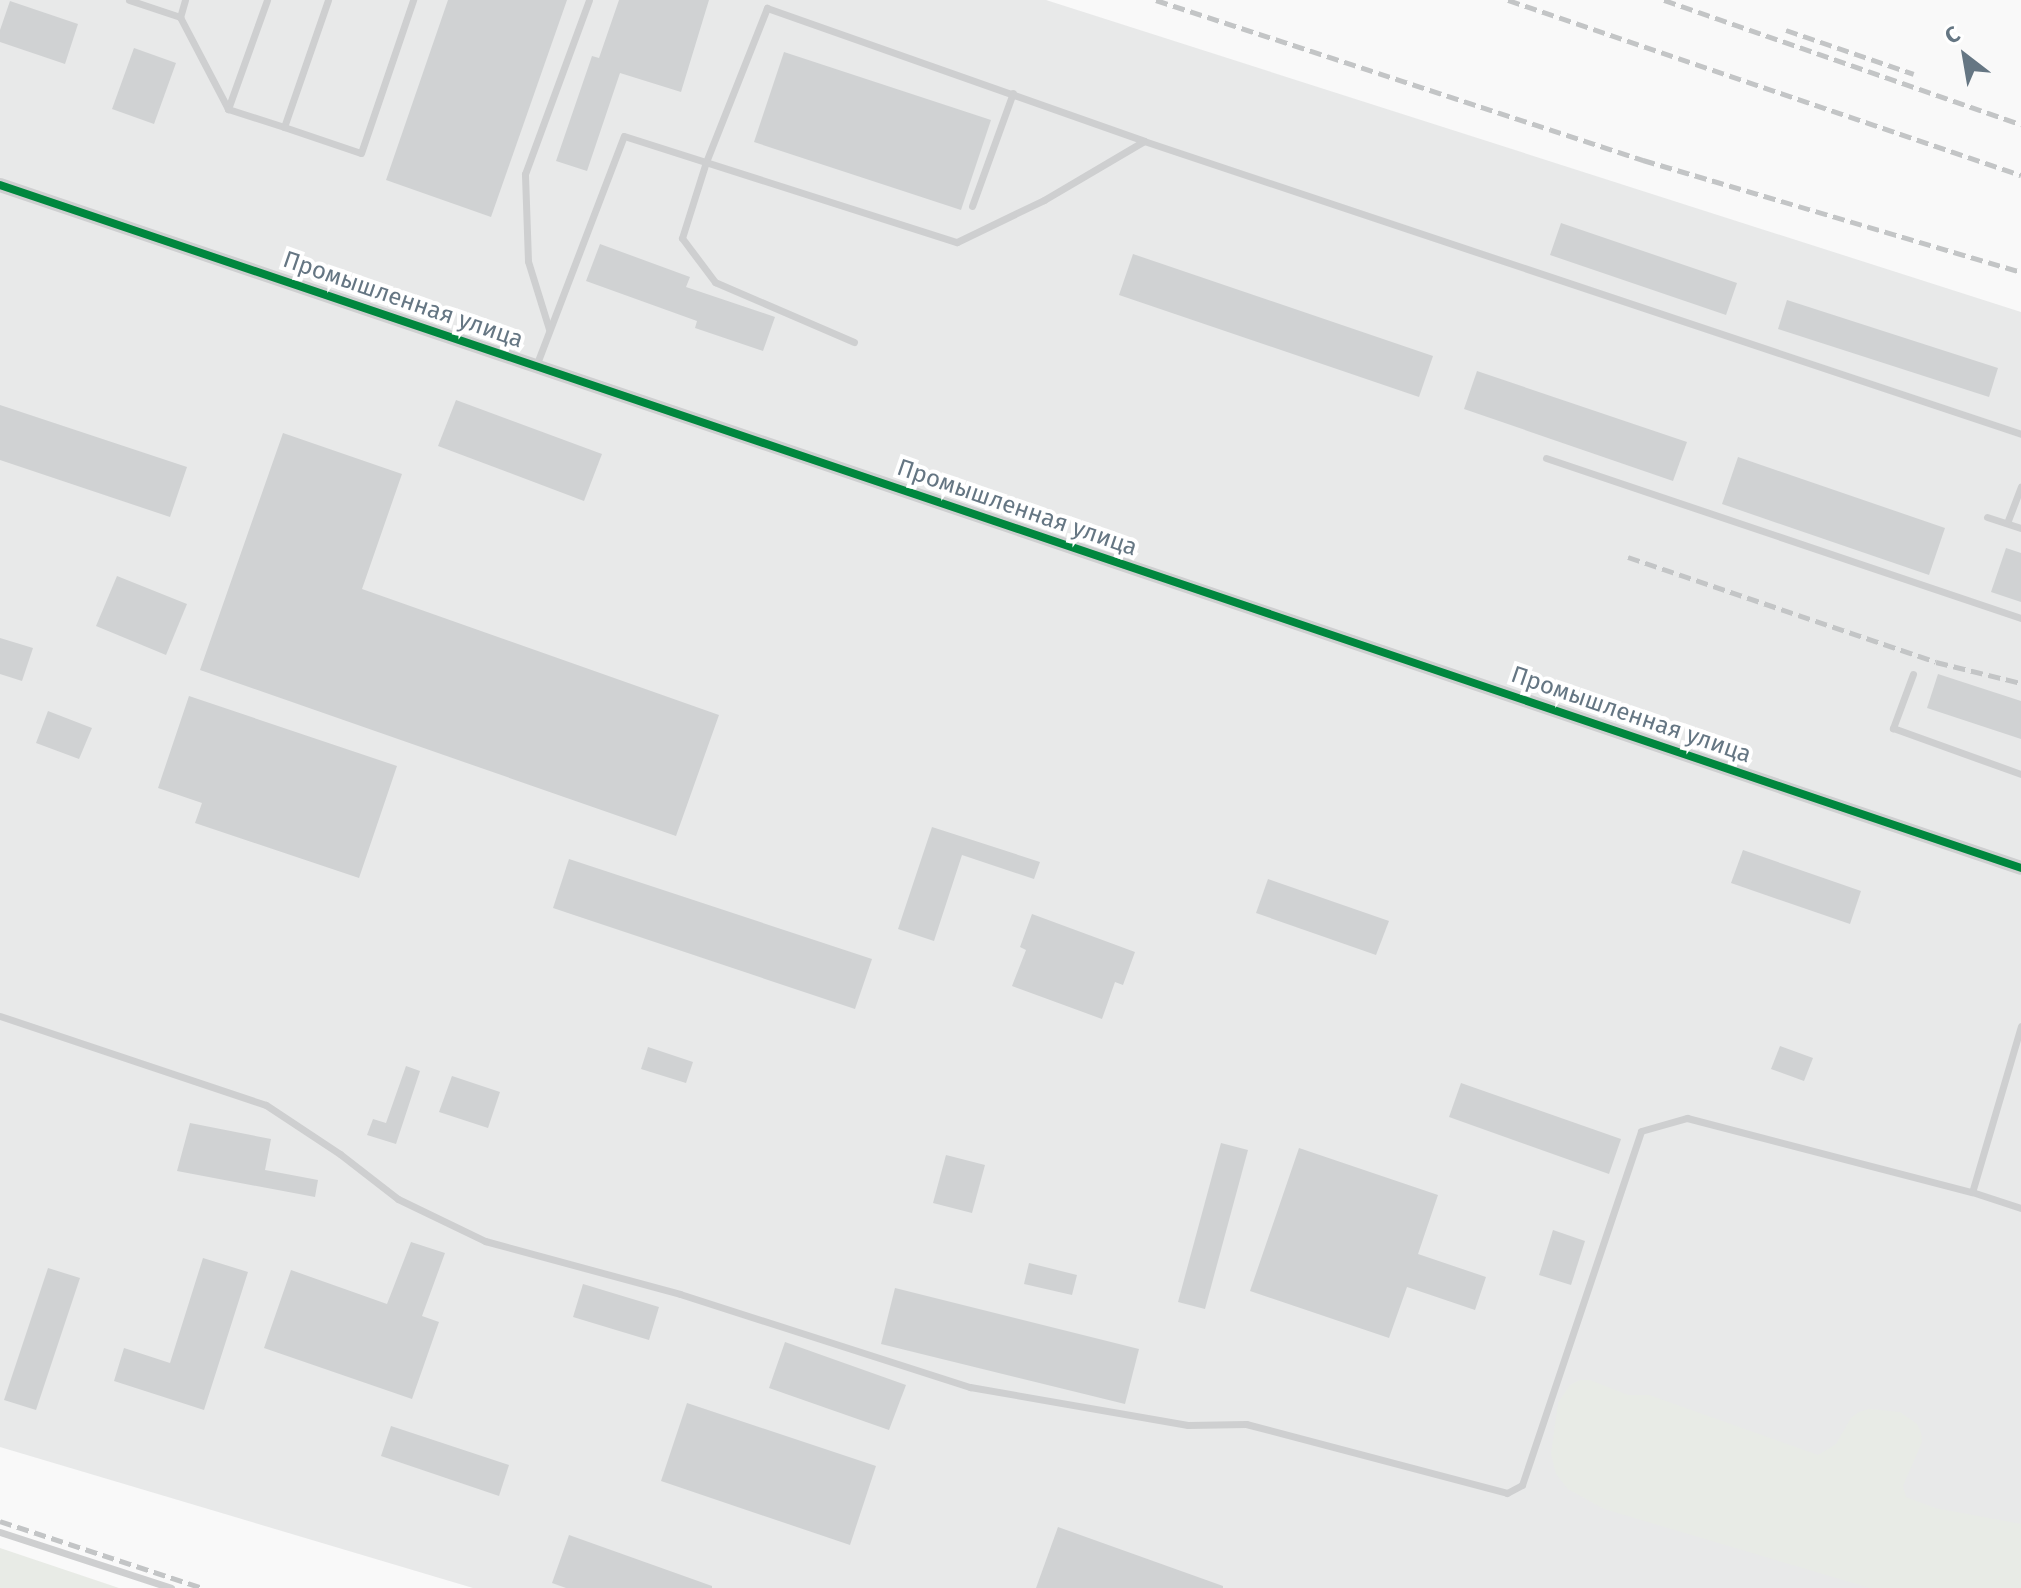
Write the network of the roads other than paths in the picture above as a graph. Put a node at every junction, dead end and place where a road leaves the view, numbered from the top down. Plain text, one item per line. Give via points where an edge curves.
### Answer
1 (129, 0) edge
2 (185, 0) edge
3 (267, 0) edge
4 (328, 0) edge
5 (413, 0) edge
6 (589, 0) edge
7 (180, 17) junction
8 (1013, 93) junction
9 (228, 109) junction
10 (284, 127) junction
11 (1144, 141) junction
12 (706, 162) junction
13 (0, 185) edge
14 (972, 206) dead end
15 (549, 331) junction
16 (854, 342) dead end
17 (536, 366) junction
18 (2021, 434) edge
19 (1546, 458) dead end
20 (2021, 487) edge
21 (1987, 517) dead end
22 (2007, 523) junction
23 (2021, 528) edge
24 (2021, 618) edge
25 (1913, 674) dead end
26 (2021, 774) edge
27 (2021, 868) edge
28 (0, 1016) edge
29 (2021, 1026) edge
30 (1972, 1192) junction
31 (2021, 1208) edge
32 (0, 1532) edge
33 (171, 1588) edge

1 - 7 lane
2 - 7 lane
3 - 9 lane
4 - 10 lane
5 - 10 lane via 361,153
6 - 15 lane via 525,174 528,261
7 - 9 lane
8 - 11 lane
8 - 12 lane via 767,8
8 - 14 lane
9 - 10 lane
11 - 12 lane via 1044,200 957,242
11 - 18 lane
12 - 15 lane via 624,136
12 - 16 lane via 682,238 715,282
13 - 17 street, Промышленная улица
15 - 17 lane
17 - 27 street, Промышленная улица
19 - 24 lane
20 - 22 lane
21 - 22 lane
22 - 23 lane
25 - 26 lane via 1893,728
28 - 30 lane via 266,1105 398,1199 485,1241 680,1294 970,1387 1188,1425 1246,1424 1507,1493 1522,1485 1641,1131 1687,1118
29 - 30 lane
30 - 31 lane
32 - 33 lane

